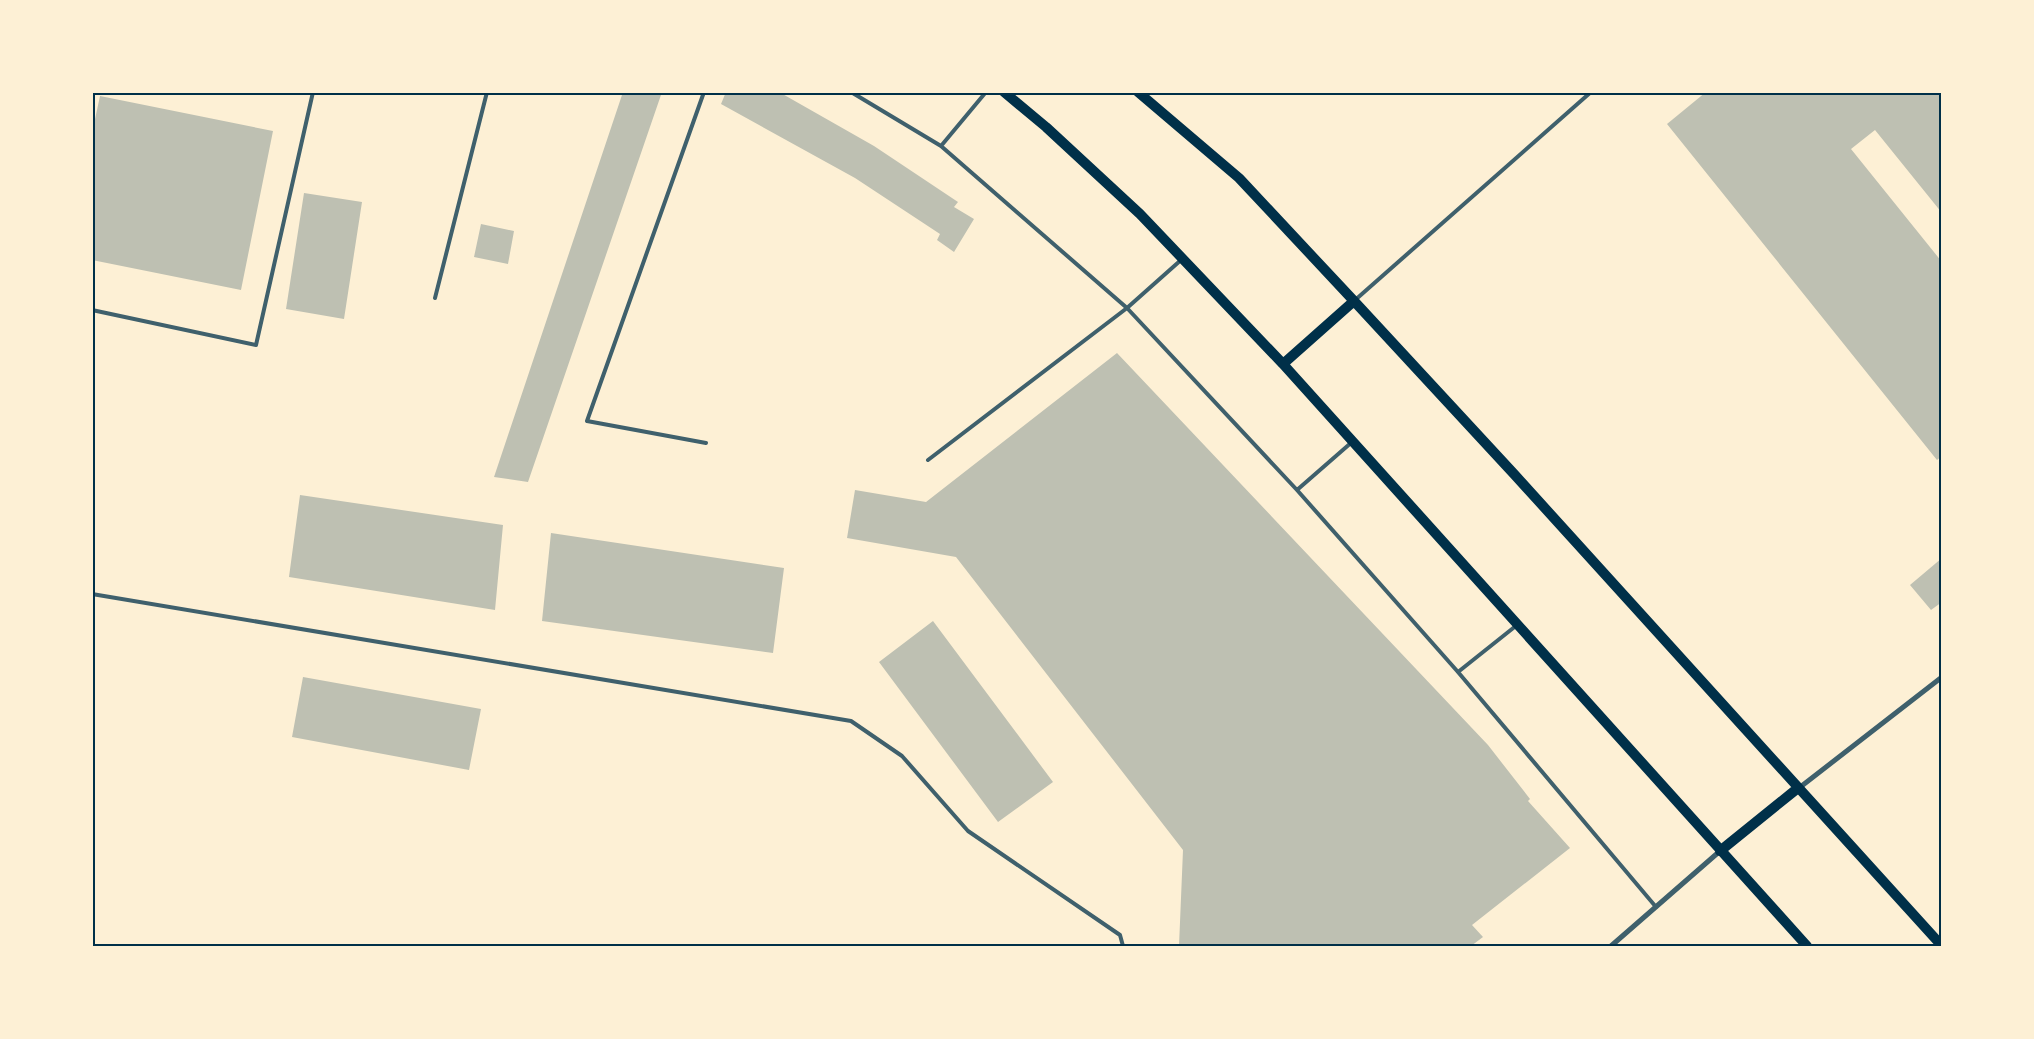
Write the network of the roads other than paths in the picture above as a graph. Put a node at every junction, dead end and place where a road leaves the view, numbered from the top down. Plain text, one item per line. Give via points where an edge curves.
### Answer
1 (313, 92) edge
2 (488, 92) edge
3 (704, 92) edge
4 (851, 92) edge
5 (986, 92) edge
6 (1004, 92) edge
7 (1138, 92) edge
8 (1591, 92) edge
9 (941, 146) junction
10 (1182, 259) junction
11 (435, 298) dead end
12 (1354, 301) junction
13 (1127, 308) junction
14 (92, 310) edge
15 (1282, 364) junction
16 (1353, 442) junction
17 (706, 443) dead end
18 (928, 460) dead end
19 (1297, 490) junction
20 (92, 594) edge
21 (1517, 625) junction
22 (1458, 672) junction
23 (1942, 677) edge
24 (1798, 788) junction
25 (1720, 851) junction
26 (1656, 907) junction
27 (1123, 946) edge
28 (1611, 946) edge
29 (1806, 946) edge
30 (1942, 946) edge

1 - 14 lane via 256,345
2 - 11 lane
3 - 17 lane via 587,421
4 - 9 lane
5 - 9 lane
6 - 10 main road via 1140,214
7 - 12 main road via 1239,178
8 - 12 lane
9 - 13 lane
10 - 13 lane
10 - 15 main road
12 - 15 main road
12 - 24 main road
13 - 18 lane
13 - 19 lane
15 - 16 main road
16 - 19 lane
16 - 21 main road
19 - 22 lane
20 - 27 lane via 851,721 902,756 968,831 1120,935
21 - 22 lane
21 - 25 main road
22 - 26 lane
23 - 24 street
24 - 25 main road
24 - 30 main road
25 - 26 street
25 - 29 main road
26 - 28 street

